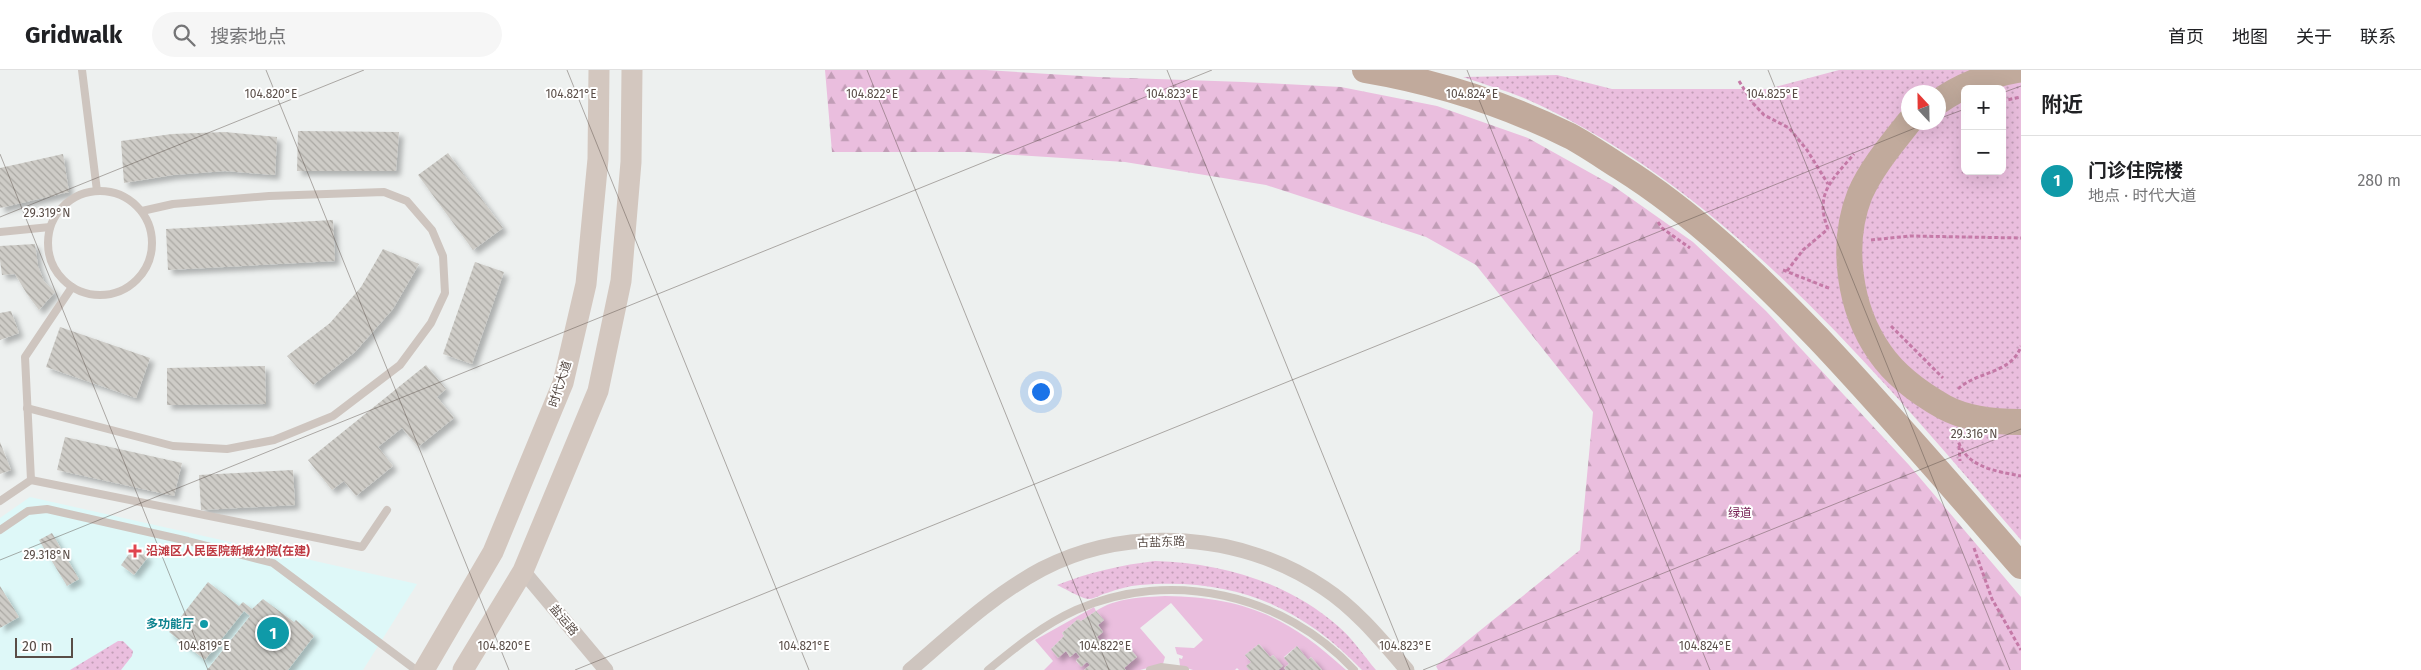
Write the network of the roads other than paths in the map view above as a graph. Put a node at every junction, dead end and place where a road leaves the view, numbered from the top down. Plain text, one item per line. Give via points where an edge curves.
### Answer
1 (82, 70) edge
2 (599, 70) edge
3 (632, 70) edge
4 (1365, 70) edge
5 (2017, 70) edge
6 (1946, 96) edge
7 (1903, 130) edge
8 (97, 191) junction
9 (142, 211) junction
10 (50, 227) junction
11 (0, 232) edge
12 (72, 287) junction
13 (27, 408) junction
14 (2021, 422) edge
15 (31, 480) junction
16 (0, 501) edge
17 (387, 510) dead end
18 (0, 530) edge
19 (2021, 566) edge
20 (523, 571) junction
21 (416, 670) edge
22 (424, 670) edge
23 (463, 670) edge
24 (606, 670) edge
25 (910, 670) edge
26 (988, 670) edge
27 (1150, 670) edge
28 (1185, 670) edge
29 (1354, 670) edge
30 (1407, 670) edge

1 - 8 lane
2 - 22 main road, 时代大道 via 598,159 586,284 563,383 493,552
3 - 20 main road via 631,162 621,281 598,391
4 - 19 highway via 1443,87 1503,107 1571,137 1653,188 1714,236 1787,306 1862,385
5 - 6 highway via 1994,74
7 - 14 highway via 1877,161 1860,195 1849,240 1852,286 1863,321 1880,354 1908,383 1945,407 1981,419
8 - 9 lane via 122,195
8 - 10 lane via 85,193 63,206
9 - 12 lane via 153,246 151,259 137,280 116,293 103,296
9 - 13 lane via 192,202 384,192 407,201 432,230 443,256 445,293 431,323 400,365 332,416 274,440 227,449 173,446
10 - 11 lane
10 - 12 lane via 48,240 52,265
12 - 13 lane via 25,357
13 - 15 lane
15 - 16 lane
15 - 17 lane via 362,547
18 - 21 lane via 28,511 47,509 273,563
20 - 23 main road
20 - 24 street, 盐运路
25 - 30 street, 古盐东路 via 982,610 1043,569 1080,554 1150,540 1185,540 1259,555 1324,588 1354,612
26 - 29 lane via 1040,629 1077,610 1118,596 1164,590 1216,592 1272,611 1314,635
27 - 28 lane via 1161,667

